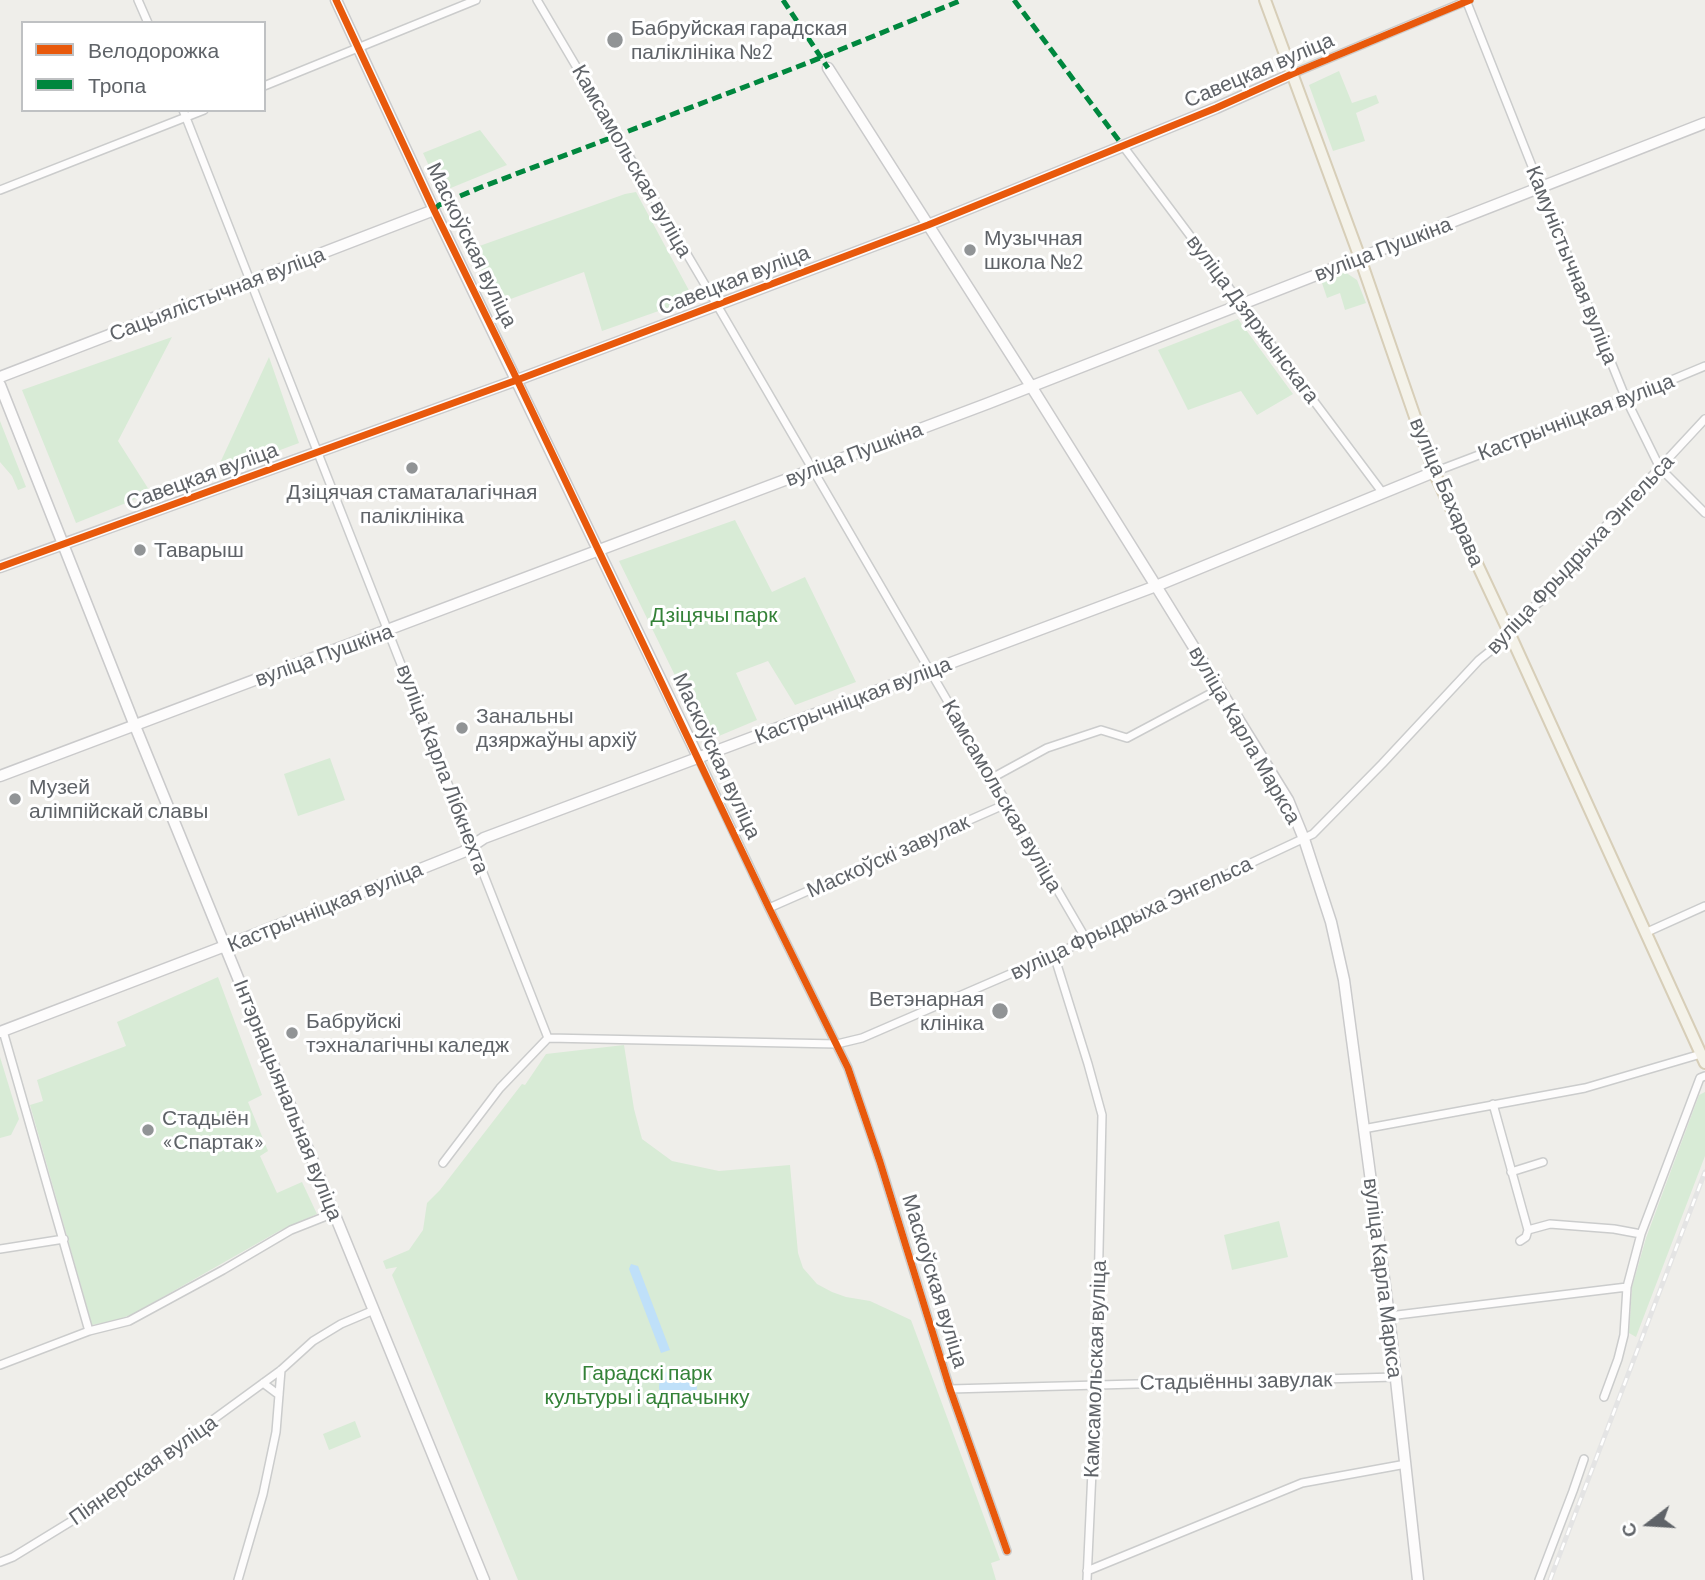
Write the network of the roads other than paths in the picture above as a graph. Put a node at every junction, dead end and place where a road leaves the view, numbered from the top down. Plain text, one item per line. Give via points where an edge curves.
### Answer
1 (138, 0) edge
2 (336, 0) edge
3 (476, 0) edge
4 (537, 0) edge
5 (1265, 0) edge
6 (1468, 0) edge
7 (147, 21) edge
8 (359, 47) junction
9 (828, 68) dead end
10 (1292, 74) junction
11 (266, 85) edge
12 (184, 114) edge
13 (1705, 123) edge
14 (1123, 146) junction
15 (1540, 187) junction
16 (0, 190) edge
17 (434, 210) junction
18 (928, 225) junction
19 (1360, 258) junction
20 (250, 281) junction
21 (1241, 304) junction
22 (717, 305) junction
23 (1705, 366) edge
24 (0, 377) edge
25 (517, 380) junction
26 (0, 386) edge
27 (1032, 387) junction
28 (1626, 399) junction
29 (1705, 419) edge
30 (318, 452) junction
31 (1660, 468) junction
32 (813, 470) junction
33 (1434, 472) junction
34 (1382, 492) junction
35 (1705, 513) edge
36 (63, 545) junction
37 (599, 551) junction
38 (0, 567) edge
39 (1156, 586) junction
40 (1508, 630) junction
41 (389, 631) junction
42 (929, 671) junction
43 (1219, 689) junction
44 (135, 726) junction
45 (699, 759) junction
46 (0, 776) edge
47 (992, 778) junction
48 (1006, 804) junction
49 (1304, 839) junction
50 (473, 844) junction
51 (1705, 906) edge
52 (769, 908) junction
53 (1645, 933) junction
54 (1086, 939) junction
55 (225, 946) junction
56 (1054, 954) junction
57 (1, 1032) edge
58 (548, 1038) junction
59 (837, 1044) junction
60 (1703, 1059) edge
61 (1705, 1076) edge
62 (1493, 1104) junction
63 (1363, 1129) junction
64 (1544, 1162) dead end
65 (443, 1163) dead end
66 (1511, 1172) junction
67 (334, 1213) junction
68 (1528, 1230) junction
69 (1641, 1234) junction
70 (64, 1240) junction
71 (1520, 1241) dead end
72 (0, 1249) edge
73 (1627, 1287) junction
74 (374, 1310) junction
75 (1389, 1316) junction
76 (89, 1331) junction
77 (0, 1365) edge
78 (281, 1370) junction
79 (1396, 1377) junction
80 (263, 1383) junction
81 (1096, 1384) junction
82 (950, 1389) junction
83 (279, 1395) junction
84 (1604, 1397) dead end
85 (1584, 1459) dead end
86 (1406, 1464) junction
87 (1007, 1551) dead end
88 (0, 1562) edge
89 (1087, 1571) junction
90 (238, 1580) edge
91 (484, 1580) edge
92 (1087, 1580) edge
93 (1418, 1580) edge
94 (1539, 1580) edge

1 - 7 street
2 - 8 main road, Маскоўская вуліца
3 - 8 street
4 - 22 street, Камсамольская вуліца
5 - 10 main road, вуліца Бахарава
6 - 10 street, Савецкая вуліца
6 - 15 street, Камуністычная вуліца
8 - 11 street
8 - 17 main road, Маскоўская вуліца
9 - 18 main road, вуліца Карла Маркса
10 - 14 main road, Савецкая вуліца
10 - 19 main road, вуліца Бахарава
12 - 16 street
12 - 20 street, вуліца Карла Лібкнехта
13 - 15 main road, вуліца Пушкіна
14 - 18 main road, Савецкая вуліца
14 - 21 street, вуліца Дзяржынскага
15 - 19 main road, вуліца Пушкіна
15 - 28 street, Камуністычная вуліца
17 - 20 main road, Сацыялістычная вуліца
17 - 25 main road, Маскоўская вуліца
18 - 22 main road, Савецкая вуліца
18 - 27 main road, вуліца Карла Маркса
19 - 21 main road, вуліца Пушкіна
19 - 33 main road, вуліца Бахарава
20 - 24 main road, Сацыялістычная вуліца
20 - 30 street, вуліца Карла Лібкнехта
21 - 27 main road, вуліца Пушкіна
21 - 34 street, вуліца Дзяржынскага
22 - 25 main road, Савецкая вуліца
22 - 32 street, Камсамольская вуліца
23 - 28 street, Кастрычніцкая вуліца
25 - 30 main road, Савецкая вуліца
25 - 37 main road, Маскоўская вуліца
26 - 36 main road, Інтэрнацыянальная вуліца
27 - 32 main road, вуліца Пушкіна
27 - 39 main road, вуліца Карла Маркса
28 - 31 street, Камуністычная вуліца
28 - 33 street, Кастрычніцкая вуліца
29 - 31 street, вуліца Фрыдрыха Энгельса
30 - 36 main road, Савецкая вуліца
30 - 41 street, вуліца Карла Лібкнехта
31 - 35 street, Камуністычная вуліца
31 - 40 street, вуліца Фрыдрыха Энгельса via 1542,600
32 - 37 main road, вуліца Пушкіна
32 - 42 street, Камсамольская вуліца
33 - 34 main road, Кастрычніцкая вуліца
33 - 40 main road, вуліца Бахарава
34 - 39 main road, Кастрычніцкая вуліца
36 - 38 main road, Савецкая вуліца
36 - 44 main road, Інтэрнацыянальная вуліца
37 - 41 main road, вуліца Пушкіна
37 - 45 main road, Маскоўская вуліца
39 - 42 main road, Кастрычніцкая вуліца
39 - 43 main road, вуліца Карла Маркса
40 - 49 street, вуліца Фрыдрыха Энгельса via 1357,790
40 - 53 main road, вуліца Бахарава
41 - 44 main road, вуліца Пушкіна
41 - 50 street, вуліца Карла Лібкнехта
42 - 45 main road, Кастрычніцкая вуліца
42 - 47 street, Камсамольская вуліца
43 - 47 street via 1127,737 1101,730 1046,748
43 - 49 main road, вуліца Карла Маркса via 1288,800
44 - 46 main road, вуліца Пушкіна
44 - 55 main road, Інтэрнацыянальная вуліца
45 - 50 main road, Кастрычніцкая вуліца
45 - 52 street, Маскоўская вуліца
47 - 48 street, Камсамольская вуліца
48 - 52 street, Маскоўскі завулак
48 - 54 street, Камсамольская вуліца
49 - 54 street, вуліца Фрыдрыха Энгельса
49 - 63 main road, вуліца Карла Маркса via 1344,980
50 - 55 main road, Кастрычніцкая вуліца via 463,852
50 - 58 street, вуліца Карла Лібкнехта
51 - 53 street
52 - 59 street, Маскоўская вуліца
53 - 60 main road, вуліца Бахарава
54 - 56 street, вуліца Фрыдрыха Энгельса
55 - 57 main road, Кастрычніцкая вуліца
55 - 67 main road, Інтэрнацыянальная вуліца
56 - 59 street, вуліца Фрыдрыха Энгельса via 862,1038
56 - 81 street, Камсамольская вуліца via 1102,1115
57 - 70 street
58 - 59 street, вуліца Фрыдрыха Энгельса
58 - 65 street via 500,1088
59 - 82 street, Маскоўская вуліца via 860,1100
60 - 62 street via 1585,1088
61 - 69 street via 1700,1078
62 - 63 street
62 - 66 street
63 - 75 main road, вуліца Карла Маркса
64 - 66 street
66 - 68 street
67 - 74 main road, Інтэрнацыянальная вуліца
67 - 76 street via 290,1230 129,1321
68 - 69 street via 1550,1224
68 - 71 street
69 - 73 street
70 - 72 street
70 - 76 street
73 - 75 street
73 - 84 street via 1624,1335
74 - 78 street, Піянерская вуліца via 313,1341
74 - 91 main road, Інтэрнацыянальная вуліца
75 - 79 main road, вуліца Карла Маркса
76 - 77 street
78 - 80 street, Піянерская вуліца
78 - 83 street
79 - 81 street, Стадыённы завулак
79 - 86 main road, вуліца Карла Маркса
80 - 83 street
80 - 88 street, Піянерская вуліца via 88,1511
81 - 82 street, Стадыённы завулак
81 - 89 street, Камсамольская вуліца
82 - 87 street, Маскоўская вуліца
83 - 90 street via 263,1494
85 - 94 street
86 - 89 street via 1302,1483
86 - 93 main road, вуліца Карла Маркса
89 - 92 street, Камсамольская вуліца

